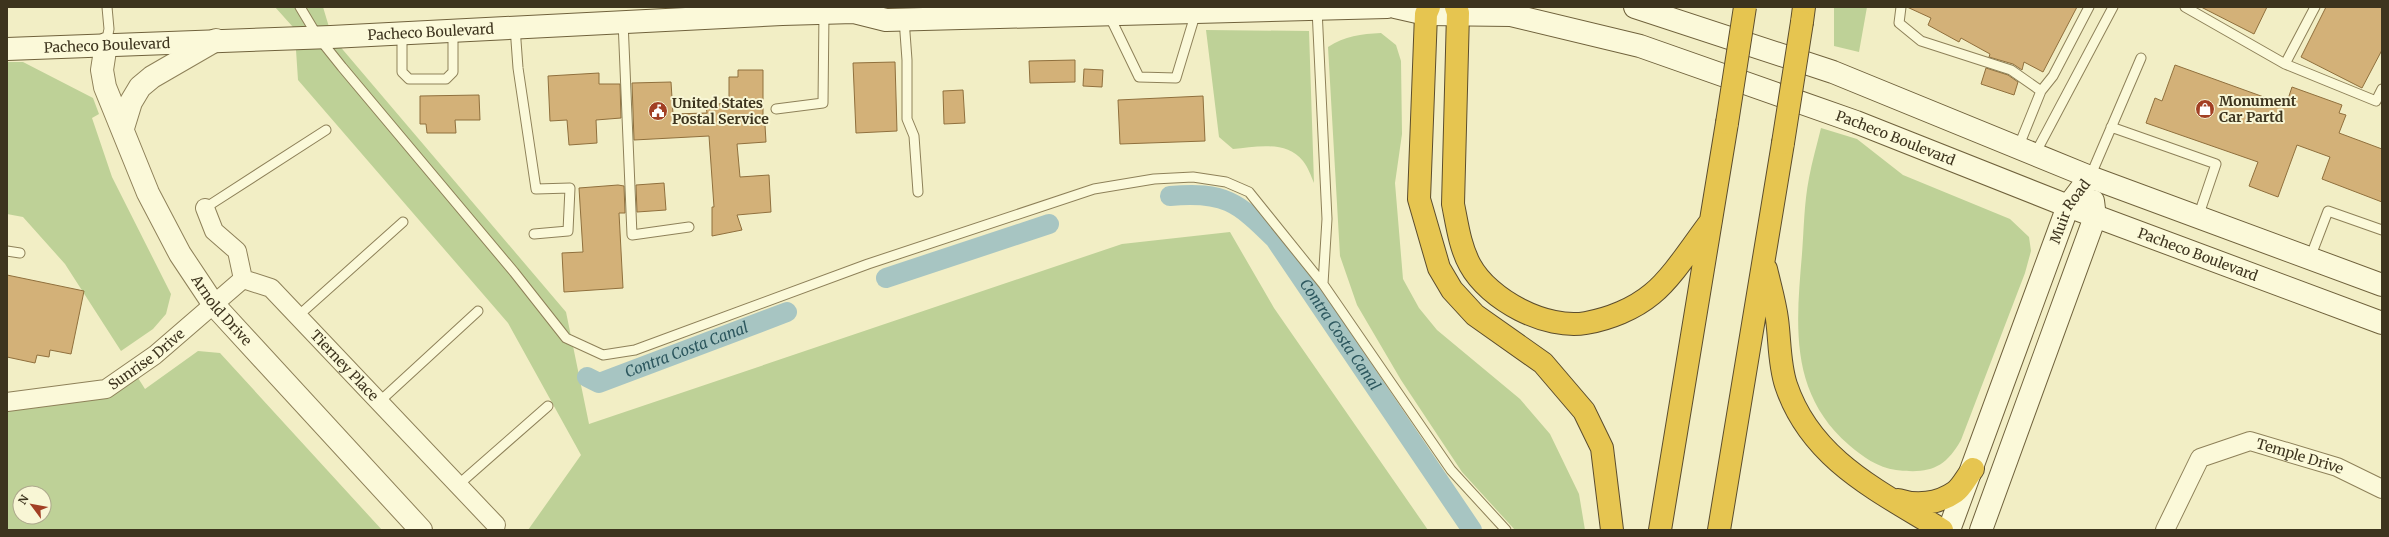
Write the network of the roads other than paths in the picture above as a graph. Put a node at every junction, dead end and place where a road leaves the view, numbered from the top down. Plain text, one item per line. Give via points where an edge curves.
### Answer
1 (107, 7) edge
2 (300, 7) edge
3 (1387, 7) edge
4 (1396, 7) edge
5 (1635, 7) edge
6 (1745, 7) edge
7 (1901, 7) edge
8 (2089, 7) edge
9 (2113, 7) edge
10 (2185, 7) edge
11 (2315, 7) edge
12 (861, 9) edge
13 (1317, 9) junction
14 (783, 10) edge
15 (1428, 10) edge
16 (1457, 10) edge
17 (824, 12) junction
18 (1196, 12) junction
19 (672, 13) edge
20 (1803, 14) edge
21 (1109, 15) junction
22 (904, 19) junction
23 (623, 21) junction
24 (515, 27) junction
25 (453, 30) junction
26 (402, 32) junction
27 (318, 37) junction
28 (216, 40) junction
29 (106, 44) junction
30 (7, 49) edge
31 (2141, 58) dead end
32 (2285, 64) junction
33 (2382, 89) edge
34 (2040, 91) junction
35 (776, 109) dead end
36 (2111, 127) junction
37 (123, 128) junction
38 (326, 130) dead end
39 (2026, 151) junction
40 (2090, 177) junction
41 (918, 192) dead end
42 (2068, 206) junction
43 (205, 208) joint
44 (2095, 216) junction
45 (2198, 217) junction
46 (1711, 221) junction
47 (402, 222) dead end
48 (689, 227) dead end
49 (2382, 230) edge
50 (534, 234) dead end
51 (7, 251) edge
52 (20, 253) dead end
53 (1764, 258) junction
54 (2310, 258) junction
55 (243, 279) junction
56 (1323, 284) junction
57 (2382, 285) edge
58 (214, 305) junction
59 (478, 312) dead end
60 (298, 316) junction
61 (2382, 323) edge
62 (7, 402) edge
63 (379, 402) junction
64 (548, 406) dead end
65 (1973, 469) junction
66 (458, 485) junction
67 (2382, 489) edge
68 (1888, 497) junction
69 (496, 525) dead end
70 (421, 530) edge
71 (1506, 530) edge
72 (1612, 530) edge
73 (1660, 530) edge
74 (1718, 530) edge
75 (1942, 530) edge
76 (1949, 530) edge
77 (1981, 530) edge
78 (2165, 530) edge

1 - 29 lane via 109,28
2 - 27 lane
3 - 13 main road, Pacheco Boulevard
4 - 15 main road, Pacheco Boulevard
5 - 39 main road via 1833,72
6 - 46 highway, bridge
7 - 34 lane via 1899,23 1922,41 2011,70
8 - 34 lane via 2053,76
9 - 39 lane
10 - 32 lane
11 - 32 lane
12 - 17 main road, Pacheco Boulevard
12 - 22 main road, Pacheco Boulevard via 886,20
13 - 18 main road, Pacheco Boulevard
13 - 56 lane via 1327,219
14 - 17 main road, Pacheco Boulevard
14 - 19 main road, Pacheco Boulevard
15 - 16 main road, Pacheco Boulevard
15 - 72 highway via 1419,199 1439,268 1452,290 1475,315 1542,363 1584,411 1602,448
16 - 42 main road, Pacheco Boulevard via 1511,15 1640,46 1856,122
16 - 46 highway via 1453,204 1458,233 1470,265 1494,294 1525,314 1564,322 1585,323 1620,314 1652,294
17 - 35 lane via 823,103
18 - 21 main road, Pacheco Boulevard
18 - 21 lane via 1176,78 1140,77
19 - 23 main road, Pacheco Boulevard
20 - 53 highway, bridge
21 - 22 main road, Pacheco Boulevard
22 - 41 lane via 907,119 914,136
23 - 24 main road, Pacheco Boulevard
23 - 48 lane via 632,235
24 - 25 main road, Pacheco Boulevard
24 - 50 lane via 518,68 536,189 570,188 568,231
25 - 26 main road, Pacheco Boulevard
25 - 26 lane via 453,72 446,79 409,79 405,76 402,72
26 - 27 main road, Pacheco Boulevard
27 - 28 main road, Pacheco Boulevard
27 - 56 lane via 566,338 603,355 635,350 868,264 1094,189 1154,179 1193,177 1226,182 1249,192
28 - 29 main road, Pacheco Boulevard
28 - 37 main road via 170,69 152,77 140,87 131,102
29 - 30 main road, Pacheco Boulevard
29 - 37 main road, Arnold Drive via 102,70 105,87
31 - 36 lane
32 - 33 lane via 2376,101
34 - 39 lane
36 - 40 lane
36 - 45 lane via 2216,164
37 - 58 main road, Arnold Drive via 148,193 180,254
38 - 43 lane
39 - 40 main road
40 - 42 main road, Muir Road
40 - 44 main road, Muir Road
40 - 45 main road
42 - 44 main road, Pacheco Boulevard
42 - 65 main road, Muir Road
43 - 55 street via 214,232 237,251
44 - 61 main road, Pacheco Boulevard
44 - 77 main road, Muir Road
45 - 54 main road
46 - 73 highway
47 - 60 lane
49 - 54 lane via 2328,211
51 - 52 lane
53 - 68 highway via 1777,318 1786,385 1798,415 1827,454
53 - 74 highway
54 - 57 main road
55 - 58 street, Sunrise Drive
55 - 60 street, Tierney Place via 271,288
56 - 71 lane via 1451,470
58 - 62 street, Sunrise Drive via 155,354 106,389
58 - 70 main road, Arnold Drive
59 - 63 lane
60 - 63 street, Tierney Place
63 - 66 street, Tierney Place
64 - 66 lane
65 - 68 highway via 1955,492 1932,502 1913,505
65 - 76 main road, Muir Road
66 - 69 street, Tierney Place
67 - 78 street, Temple Drive via 2337,467 2250,441 2200,458
68 - 75 highway

